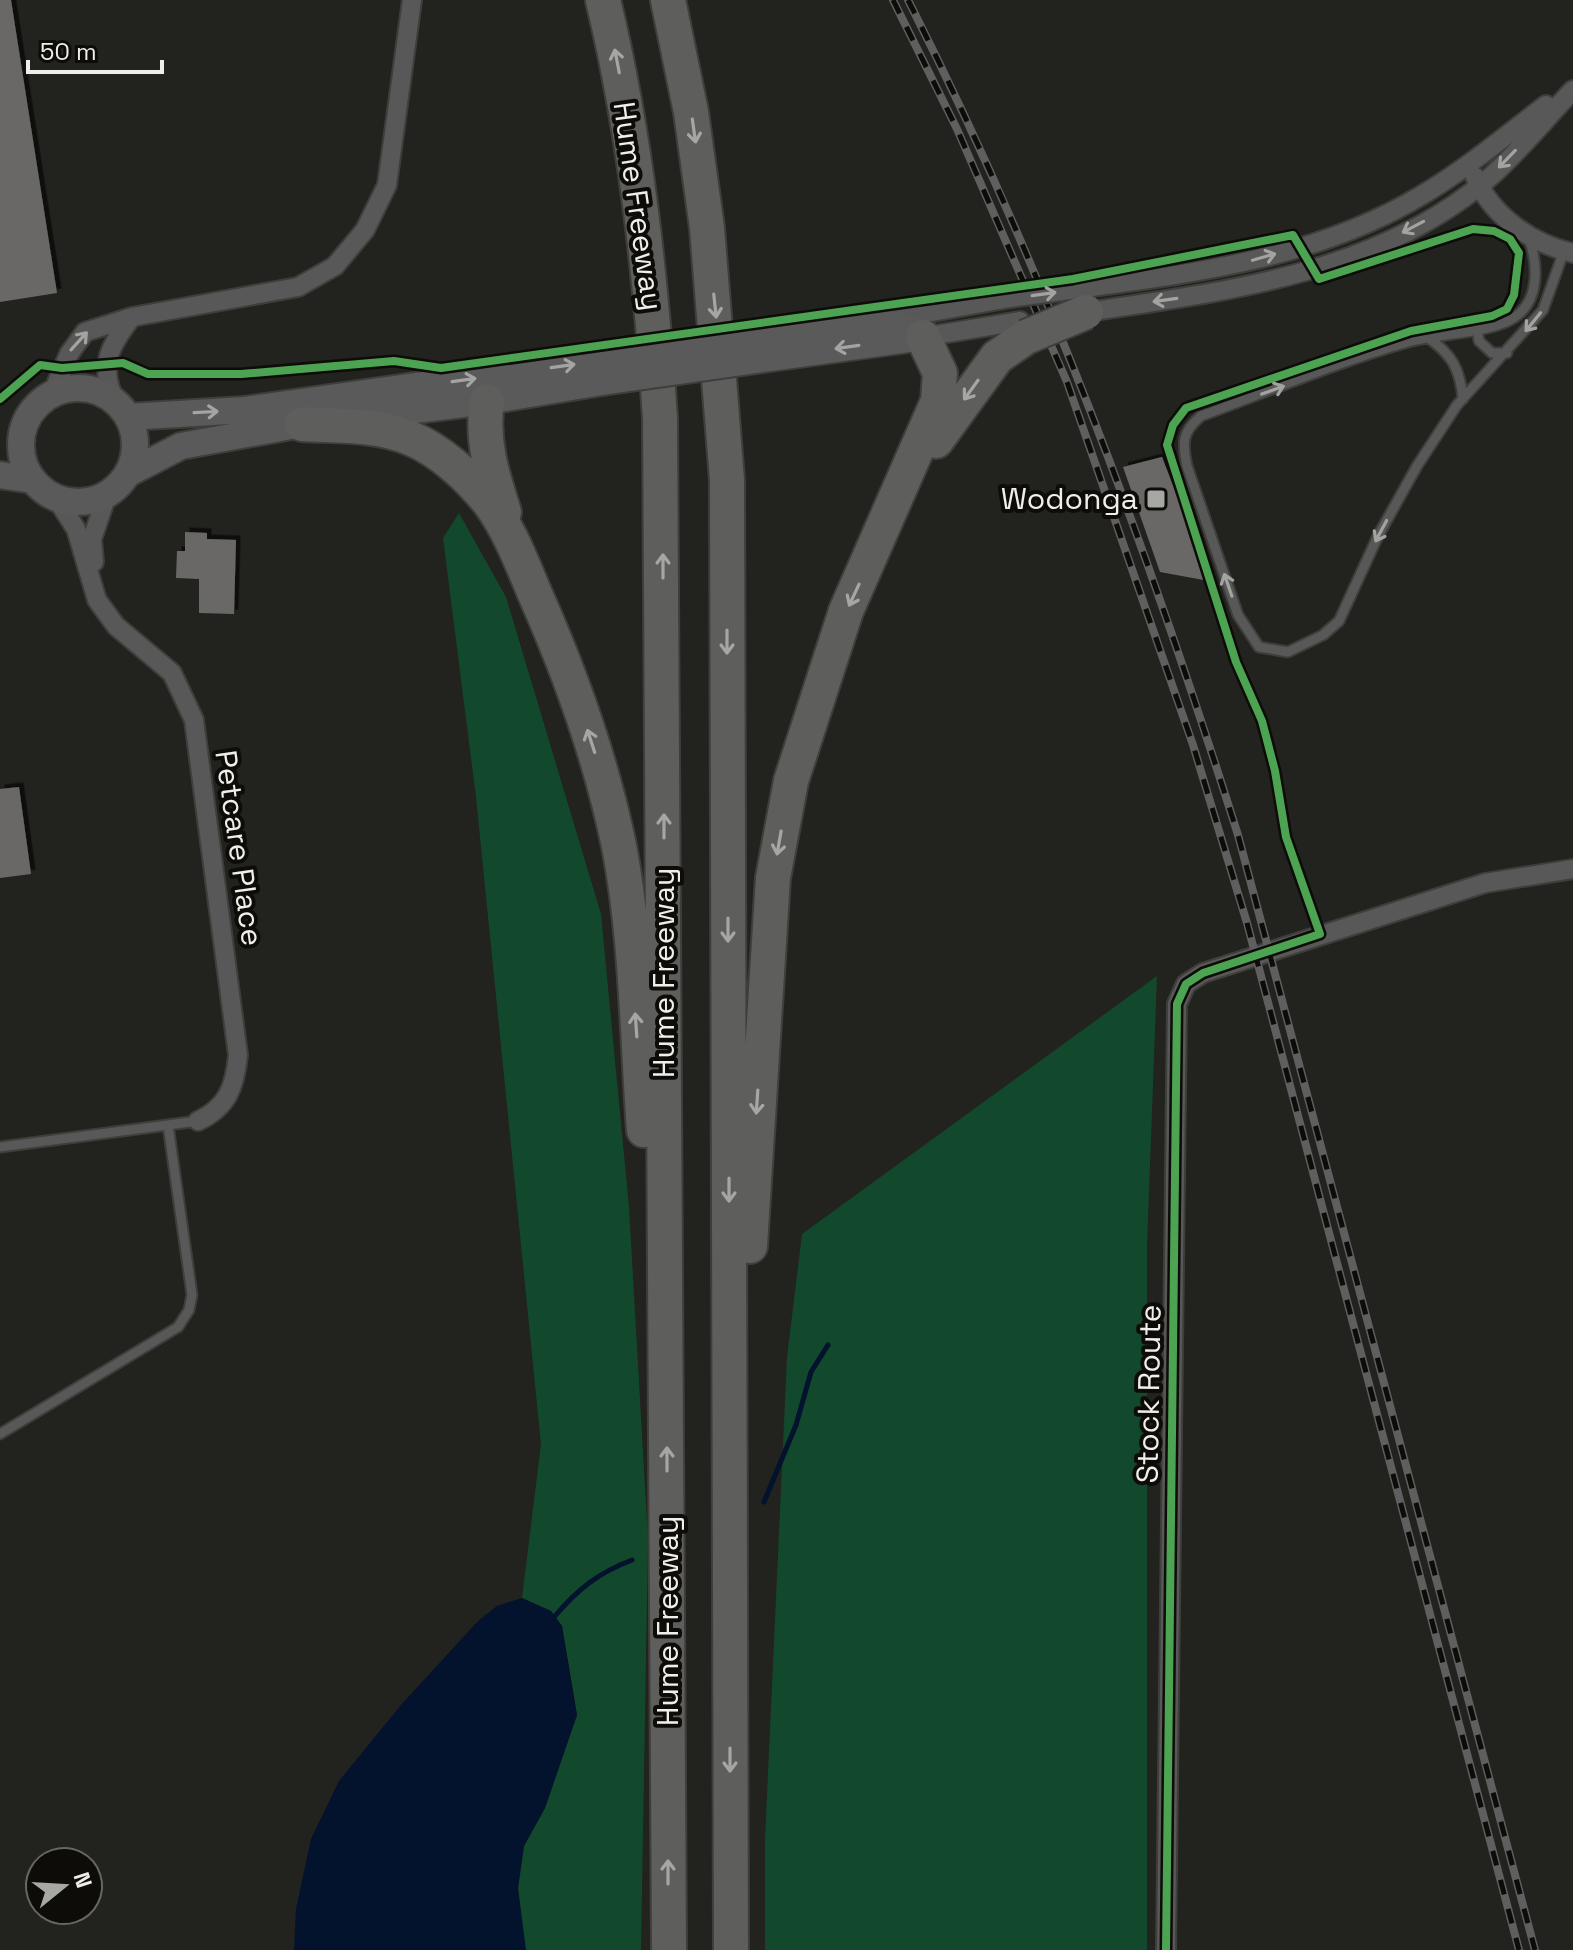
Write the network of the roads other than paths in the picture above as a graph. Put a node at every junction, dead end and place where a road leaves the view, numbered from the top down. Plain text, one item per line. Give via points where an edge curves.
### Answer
1 (412, 0) edge
2 (603, 0) edge
3 (668, 0) edge
4 (1573, 87) edge
5 (1469, 164) junction
6 (1478, 185) junction
7 (1529, 239) junction
8 (1568, 252) edge
9 (1082, 301) junction
10 (132, 317) junction
11 (874, 322) junction
12 (1477, 328) junction
13 (1023, 329) junction
14 (923, 337) junction
15 (1427, 337) junction
16 (770, 348) junction
17 (1507, 353) junction
18 (602, 371) junction
19 (524, 372) junction
20 (52, 394) junction
21 (1463, 399) junction
22 (487, 401) junction
23 (122, 409) junction
24 (28, 417) junction
25 (302, 424) junction
26 (0, 426) edge
27 (129, 473) junction
28 (0, 475) edge
29 (33, 480) junction
30 (107, 495) junction
31 (56, 498) junction
32 (886, 524) junction
33 (513, 543) junction
34 (97, 600) junction
35 (1573, 869) edge
36 (198, 1121) joint
37 (168, 1125) junction
38 (0, 1147) edge
39 (665, 1240) junction
40 (0, 1434) edge
41 (730, 1682) junction
42 (669, 1950) edge
43 (731, 1950) edge
44 (1166, 1950) edge

1 - 10 street via 387,185 365,230 335,266 298,287
39 -> 2 highway, Hume Freeway via 660,418 641,205
3 -> 41 highway, Hume Freeway via 707,228 727,480
4 - 5 street
4 -> 6 street
5 - 6 street
9 -> 5 street via 1274,255 1361,226
6 - 7 street
6 -> 9 street via 1387,241 1315,268 1215,293
7 - 8 street
7 - 12 lane via 1537,260 1529,302 1514,318
8 -> 17 lane via 1543,310
11 -> 9 street, bridge via 1010,298
9 - 13 highway, bridge
20 -> 10 street via 76,340
10 - 23 street via 106,362 108,387
11 - 14 main road via 900,325
11 - 16 main road
12 - 15 lane
12 - 17 lane via 1479,341 1492,353
13 - 14 street
13 -> 32 highway via 971,388
14 -> 16 main road
14 - 32 highway via 939,368 940,394
15 - 21 lane via 1456,364
21 -> 15 lane via 1402,494 1339,621 1288,652 1259,647 1238,615 1187,466 1182,444 1186,428 1201,416
16 - 18 main road, bridge
17 - 21 lane
19 -> 18 main road
18 - 22 main road
19 - 22 main road via 500,385
23 -> 19 main road via 245,410
20 - 23 main road via 85,388
20 - 24 main road
22 - 25 main road
22 - 33 highway via 483,426 489,462
23 - 27 main road via 135,435
24 - 26 main road
24 - 29 main road via 21,449
25 - 27 main road via 181,446
25 - 33 highway via 369,427 409,437 462,473 489,503
27 - 30 main road
28 - 29 main road
29 - 31 main road
30 - 31 main road via 81,503
30 - 34 street via 92,539
31 - 34 street, Petcare Place via 76,529
32 -> 41 highway via 846,611 816,697 791,781 773,878
39 -> 33 highway via 648,1186 619,848 568,668
34 - 36 street, Petcare Place via 116,626 172,673 194,720 238,1055 236,1081 225,1103
35 - 44 street, Stock Route via 1485,883 1203,973 1186,984 1177,1004
36 - 37 lane
37 - 38 lane
37 - 40 lane via 192,1295 189,1310 178,1327
42 -> 39 highway, Hume Freeway
41 -> 43 highway, Hume Freeway

